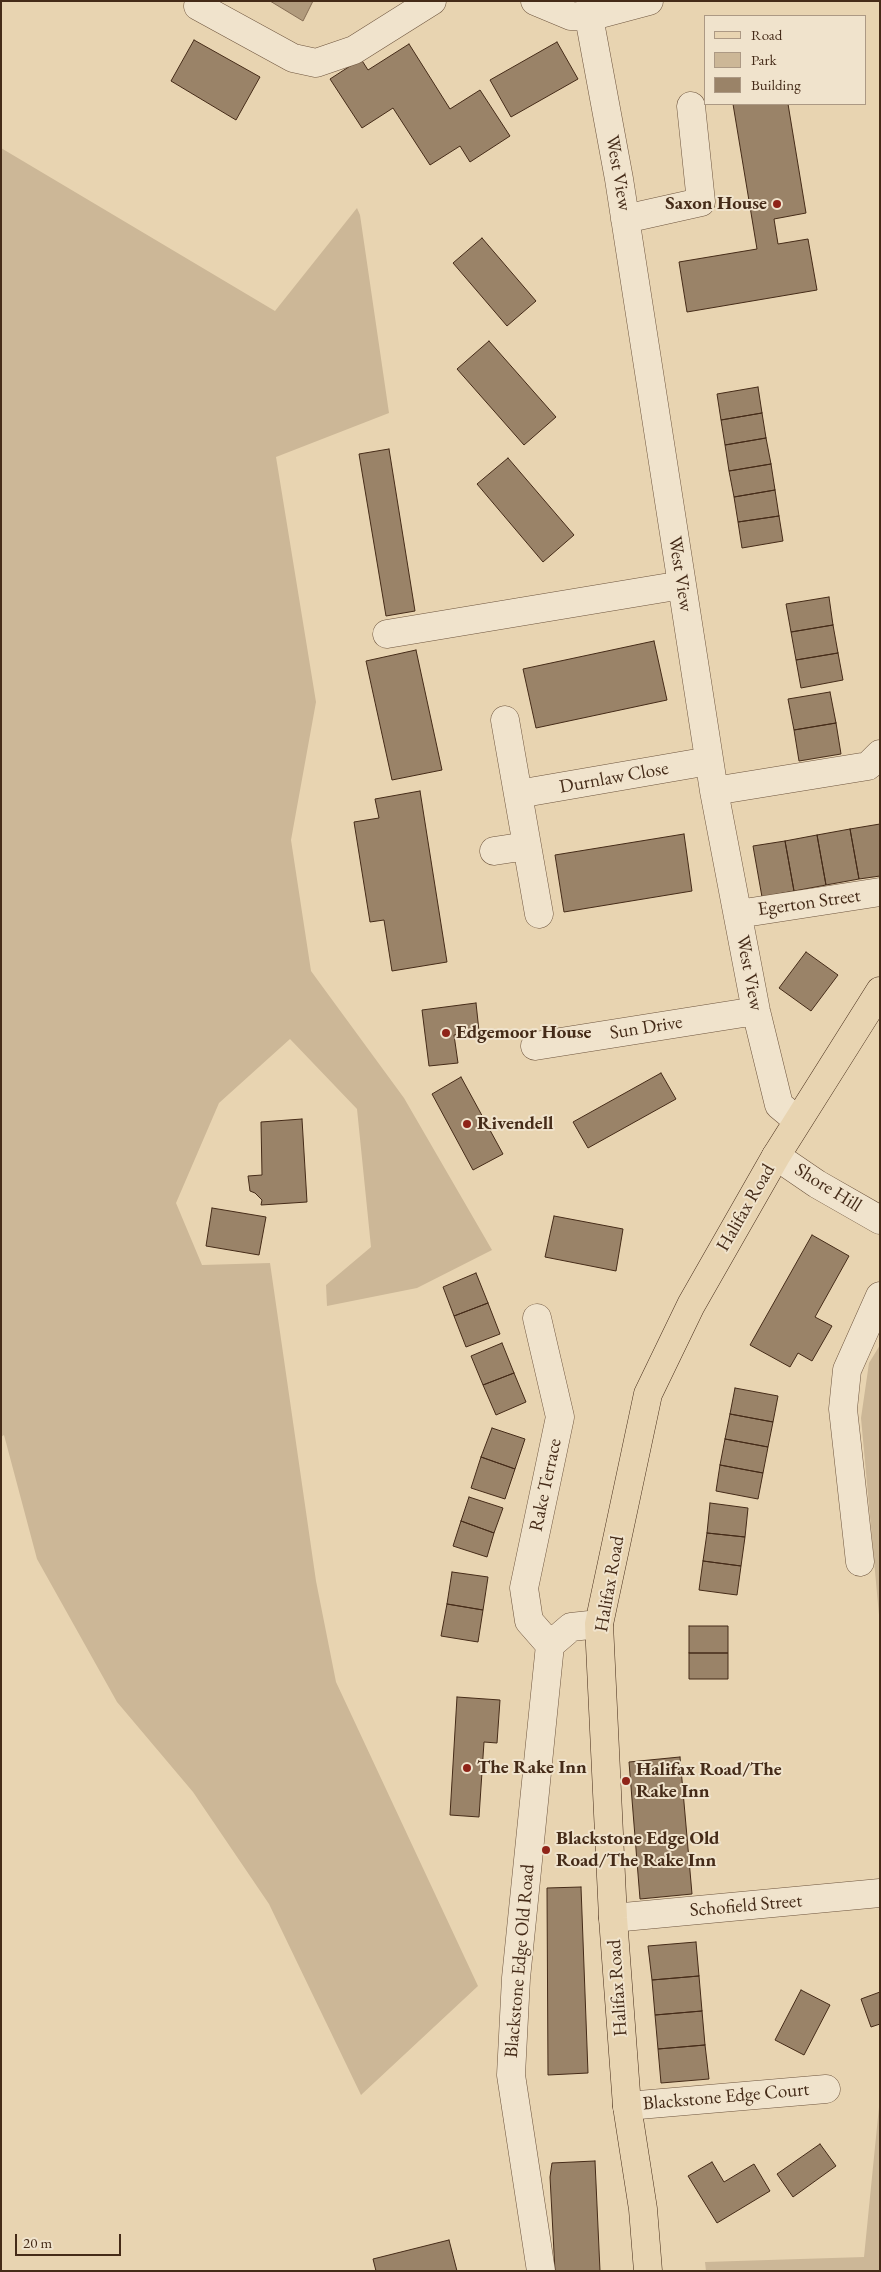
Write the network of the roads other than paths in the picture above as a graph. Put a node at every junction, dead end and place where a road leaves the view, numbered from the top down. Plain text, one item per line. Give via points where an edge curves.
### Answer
1 (432, 1) edge
2 (535, 1) edge
3 (649, 1) edge
4 (198, 6) dead end
5 (590, 9) edge
6 (691, 106) dead end
7 (625, 219) junction
8 (682, 585) junction
9 (387, 634) dead end
10 (505, 720) dead end
11 (880, 754) edge
12 (709, 761) junction
13 (714, 791) junction
14 (518, 794) junction
15 (527, 846) junction
16 (494, 851) dead end
17 (880, 892) edge
18 (539, 914) dead end
19 (738, 914) junction
20 (880, 991) edge
21 (756, 1010) junction
22 (535, 1046) dead end
23 (797, 1120) junction
24 (776, 1156) junction
25 (880, 1220) edge
26 (880, 1296) edge
27 (537, 1318) dead end
28 (860, 1562) dead end
29 (599, 1624) junction
30 (550, 1645) junction
31 (880, 1893) edge
32 (613, 1918) junction
33 (826, 2089) dead end
34 (627, 2106) junction
35 (542, 2271) edge
36 (648, 2271) edge

1 - 4 street via 354,50 316,63 293,58
2 - 5 street via 571,16
3 - 5 street
5 - 7 street, West View
6 - 7 street via 701,202
7 - 8 street, West View
8 - 9 street
8 - 12 street, West View
10 - 14 street
11 - 13 street via 868,766
12 - 13 street, West View
12 - 14 street, Durnlaw Close
13 - 19 street, West View
14 - 15 street
15 - 16 street
15 - 18 street
17 - 19 street, Egerton Street
19 - 21 street, West View
20 - 23 main road, Halifax Road
21 - 22 street, Sun Drive
21 - 23 street, West View via 780,1105
23 - 24 main road, Halifax Road
24 - 25 street, Shore Hill
24 - 29 main road, Halifax Road via 691,1305 648,1394
26 - 28 street via 847,1370 843,1409
27 - 30 street, Rake Terrace via 560,1417 524,1588 529,1621
29 - 30 street via 571,1626
29 - 32 main road, Halifax Road
30 - 35 street, Blackstone Edge Old Road via 516,1978 510,2075
31 - 32 street, Schofield Street
32 - 34 main road, Halifax Road
33 - 34 street, Blackstone Edge Court
34 - 36 main road, Halifax Road via 643,2209

